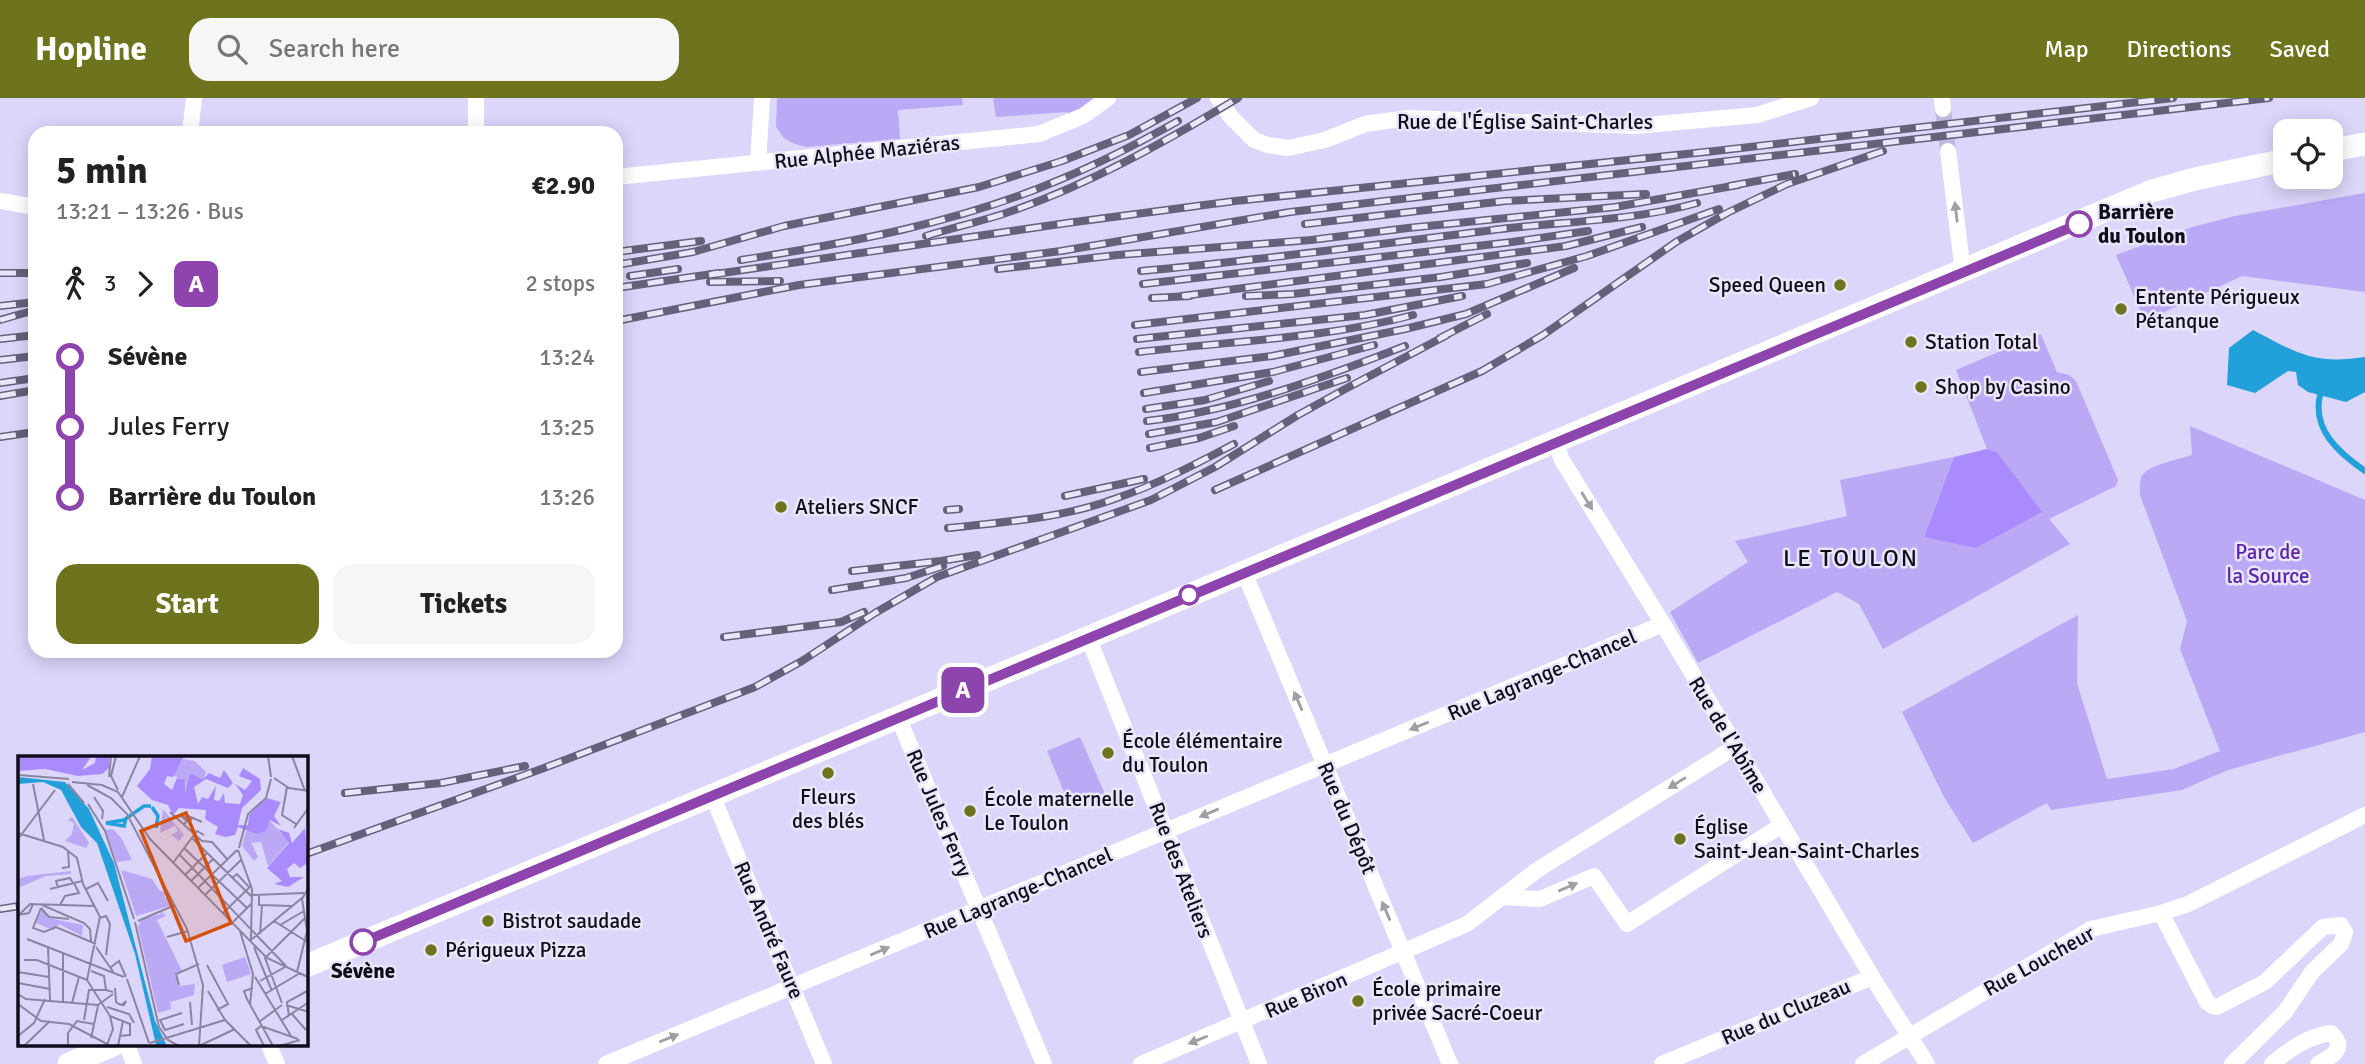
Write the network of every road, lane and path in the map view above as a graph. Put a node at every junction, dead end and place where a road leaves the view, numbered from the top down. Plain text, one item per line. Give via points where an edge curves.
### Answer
1 (194, 98) edge
2 (476, 98) edge
3 (762, 98) edge
4 (1108, 98) edge
5 (1218, 98) edge
6 (1811, 98) edge
7 (191, 126) edge
8 (476, 126) edge
9 (2365, 144) edge
10 (2343, 148) edge
11 (1948, 151) tunnel mouth
12 (758, 163) junction
13 (2273, 163) edge
14 (623, 176) edge
15 (0, 201) edge
16 (28, 206) edge
17 (1963, 272) junction
18 (1555, 441) junction
19 (1244, 572) junction
20 (1663, 624) junction
21 (1088, 637) junction
22 (898, 717) junction
23 (1735, 747) junction
24 (1325, 764) junction
25 (712, 795) junction
26 (2365, 815) edge
27 (1782, 825) junction
28 (1166, 831) junction
29 (1502, 897) junction
30 (979, 909) junction
31 (2161, 913) junction
32 (1404, 953) junction
33 (308, 965) edge
34 (1872, 977) junction
35 (793, 987) junction
36 (1241, 1023) junction
37 (1909, 1035) junction
38 (111, 1046) edge
39 (127, 1046) edge
40 (269, 1046) edge
41 (69, 1064) edge
42 (134, 1064) edge
43 (277, 1064) edge
44 (606, 1064) edge
45 (824, 1064) edge
46 (1044, 1064) edge
47 (1141, 1064) edge
48 (1259, 1064) edge
49 (1450, 1064) edge
50 (1662, 1064) edge
51 (1863, 1064) edge
52 (1927, 1064) edge
53 (2232, 1064) edge
54 (2272, 1064) edge
55 (2318, 1064) edge

1 - 7 street
2 - 8 street
3 - 12 street
4 - 12 street, Rue Alphée Maziéras via 1083,116 1039,134
5 - 6 street, Rue de l'Église Saint-Charles via 1254,140 1288,148 1325,140 1364,124 1408,118 1634,126 1757,115
9 - 10 main road
17 -> 11 street
12 - 14 street, Rue Alphée Maziéras
13 - 17 main road via 2152,191
15 - 16 street
17 - 18 main road
18 - 19 main road
18 -> 20 street, Rue de l'Abîme via 1562,460
19 - 21 main road
24 -> 19 street, Rue du Dépôt
20 - 23 street, Rue de l'Abîme
20 -> 24 street, Rue Lagrange-Chancel
21 - 22 main road
21 - 28 street, Rue des Ateliers
22 - 25 main road
22 - 30 street, Rue Jules Ferry
23 - 27 street, Rue de l'Abîme
23 -> 29 street, Rue Biron via 1537,870
24 -> 28 street, Rue Lagrange-Chancel
32 -> 24 street, Rue du Dépôt
25 - 33 main road
25 - 35 street, Rue André Faure
26 - 31 street, Rue Loucheur via 2241,879
29 -> 27 street via 1540,899 1594,876 1627,924
27 - 34 street, Rue de l'Abîme
28 - 30 street, Rue Lagrange-Chancel
28 - 36 street, Rue des Ateliers
29 - 32 street, Rue Biron via 1467,925
35 -> 30 street, Rue Lagrange-Chancel
30 - 46 street, Rue Jules Ferry
31 - 37 street, Rue Loucheur via 2091,929
31 - 53 street via 2207,1002 2217,1007 2265,982 2323,927 2341,925 2345,932 2342,944 2312,972 2286,1012
32 - 36 street, Rue Biron
32 - 49 street, Rue du Dépôt
34 - 37 street, Rue de l'Abîme
34 - 50 street, Rue du Cluzeau
44 -> 35 street, Rue Lagrange-Chancel
35 - 45 street, Rue André Faure
36 -> 47 street, Rue Biron
36 - 48 street, Rue des Ateliers
37 - 51 street, Rue Loucheur
37 - 52 street, Rue de l'Abîme
38 - 41 main road
39 - 42 street
40 - 43 street
54 - 55 street via 2316,1035 2331,1033 2340,1046

